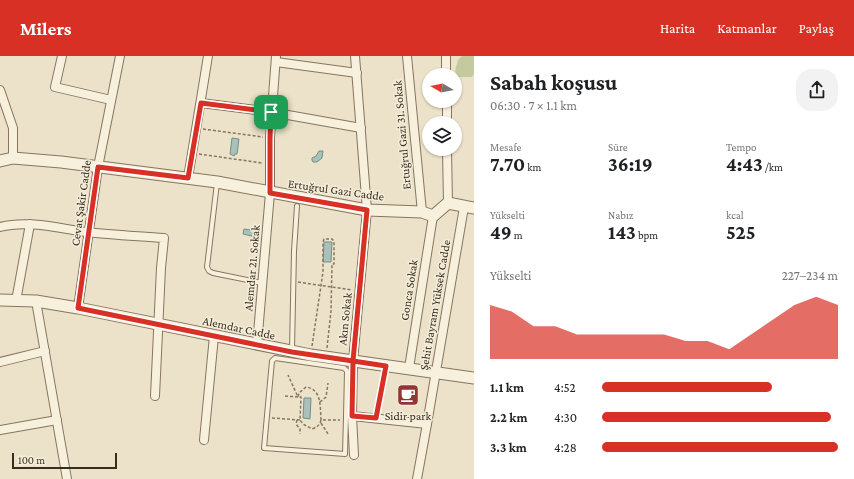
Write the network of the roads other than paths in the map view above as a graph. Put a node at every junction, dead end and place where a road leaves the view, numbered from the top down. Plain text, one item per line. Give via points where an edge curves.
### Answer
1 (62, 56) edge
2 (120, 56) edge
3 (208, 56) edge
4 (355, 56) edge
5 (407, 56) edge
6 (446, 56) edge
7 (276, 59) edge
8 (446, 68) edge
9 (357, 73) junction
10 (0, 90) edge
11 (111, 100) junction
12 (201, 103) junction
13 (271, 112) junction
14 (361, 128) junction
15 (447, 156) edge
16 (12, 158) junction
17 (0, 161) edge
18 (98, 167) junction
19 (188, 178) junction
20 (217, 182) junction
21 (270, 193) junction
22 (448, 203) junction
23 (298, 206) dead end
24 (469, 207) edge
25 (367, 210) junction
26 (422, 212) junction
27 (433, 216) junction
28 (30, 224) junction
29 (0, 227) edge
30 (88, 232) junction
31 (262, 284) junction
32 (0, 300) edge
33 (16, 301) junction
34 (36, 301) junction
35 (78, 308) junction
36 (159, 325) junction
37 (214, 336) junction
38 (257, 345) junction
39 (45, 351) junction
40 (292, 352) junction
41 (353, 361) junction
42 (0, 362) edge
43 (386, 366) junction
44 (409, 368) junction
45 (436, 373) junction
46 (474, 378) edge
47 (155, 396) dead end
48 (348, 418) junction
49 (376, 418) junction
50 (57, 420) junction
51 (427, 424) junction
52 (0, 430) edge
53 (204, 440) dead end
54 (354, 455) dead end
55 (67, 479) edge
56 (417, 479) edge

1 - 11 street via 55,87
2 - 11 street, Cevat Şakir Cadde
3 - 12 street
4 - 9 street, Akın Sokak
5 - 26 street, Ertuğrul Gazi 31. Sokak
6 - 8 street
7 - 9 street
7 - 13 street, Alemdar 21. Sokak
9 - 14 street, Akın Sokak
10 - 16 street via 13,128
11 - 18 street, Cevat Şakir Cadde
12 - 13 street
12 - 19 street
13 - 14 street
13 - 21 street, Alemdar 21. Sokak
14 - 25 street, Akın Sokak
15 - 22 street
16 - 17 street, Ertuğrul Gazi Cadde
16 - 18 street, Ertuğrul Gazi Cadde
18 - 19 street, Ertuğrul Gazi Cadde
18 - 30 street, Cevat Şakir Cadde
19 - 20 street, Ertuğrul Gazi Cadde
20 - 21 street, Ertuğrul Gazi Cadde
20 - 31 lane via 207,267 213,273
21 - 25 street, Ertuğrul Gazi Cadde
21 - 31 street, Alemdar 21. Sokak
22 - 24 street
22 - 27 street
23 - 40 lane
24 - 45 street, Şehit Bayram Yüksek Cadde
25 - 26 street, Ertuğrul Gazi Cadde
25 - 41 street, Akın Sokak
26 - 27 street, Ertuğrul Gazi Cadde
27 - 44 street, Gonca Sokak
28 - 29 street
28 - 30 street
28 - 33 street
30 - 35 street, Cevat Şakir Cadde
30 - 36 street via 164,238
31 - 38 street, Alemdar 21. Sokak
32 - 33 street, Alemdar Cadde
33 - 34 street, Alemdar Cadde
34 - 35 street, Alemdar Cadde
34 - 39 street
35 - 36 street, Alemdar Cadde
36 - 37 street, Alemdar Cadde
36 - 47 street
37 - 38 street, Alemdar Cadde
37 - 53 street
38 - 40 street, Alemdar Cadde
39 - 42 street
39 - 50 street
40 - 41 street, Alemdar Cadde
41 - 43 street, Alemdar Cadde
41 - 48 street, Akın Sokak
43 - 44 street, Alemdar Cadde
43 - 49 lane
44 - 45 street, Alemdar Cadde
45 - 46 street, Alemdar Cadde
45 - 51 street, Şehit Bayram Yüksek Cadde
48 - 48 lane via 347,371 344,368 275,358 272,361 264,448 345,454
48 - 49 street
48 - 54 street, Akın Sokak
49 - 51 street
50 - 52 street
50 - 55 street
51 - 56 street, Şehit Bayram Yüksek Cadde

